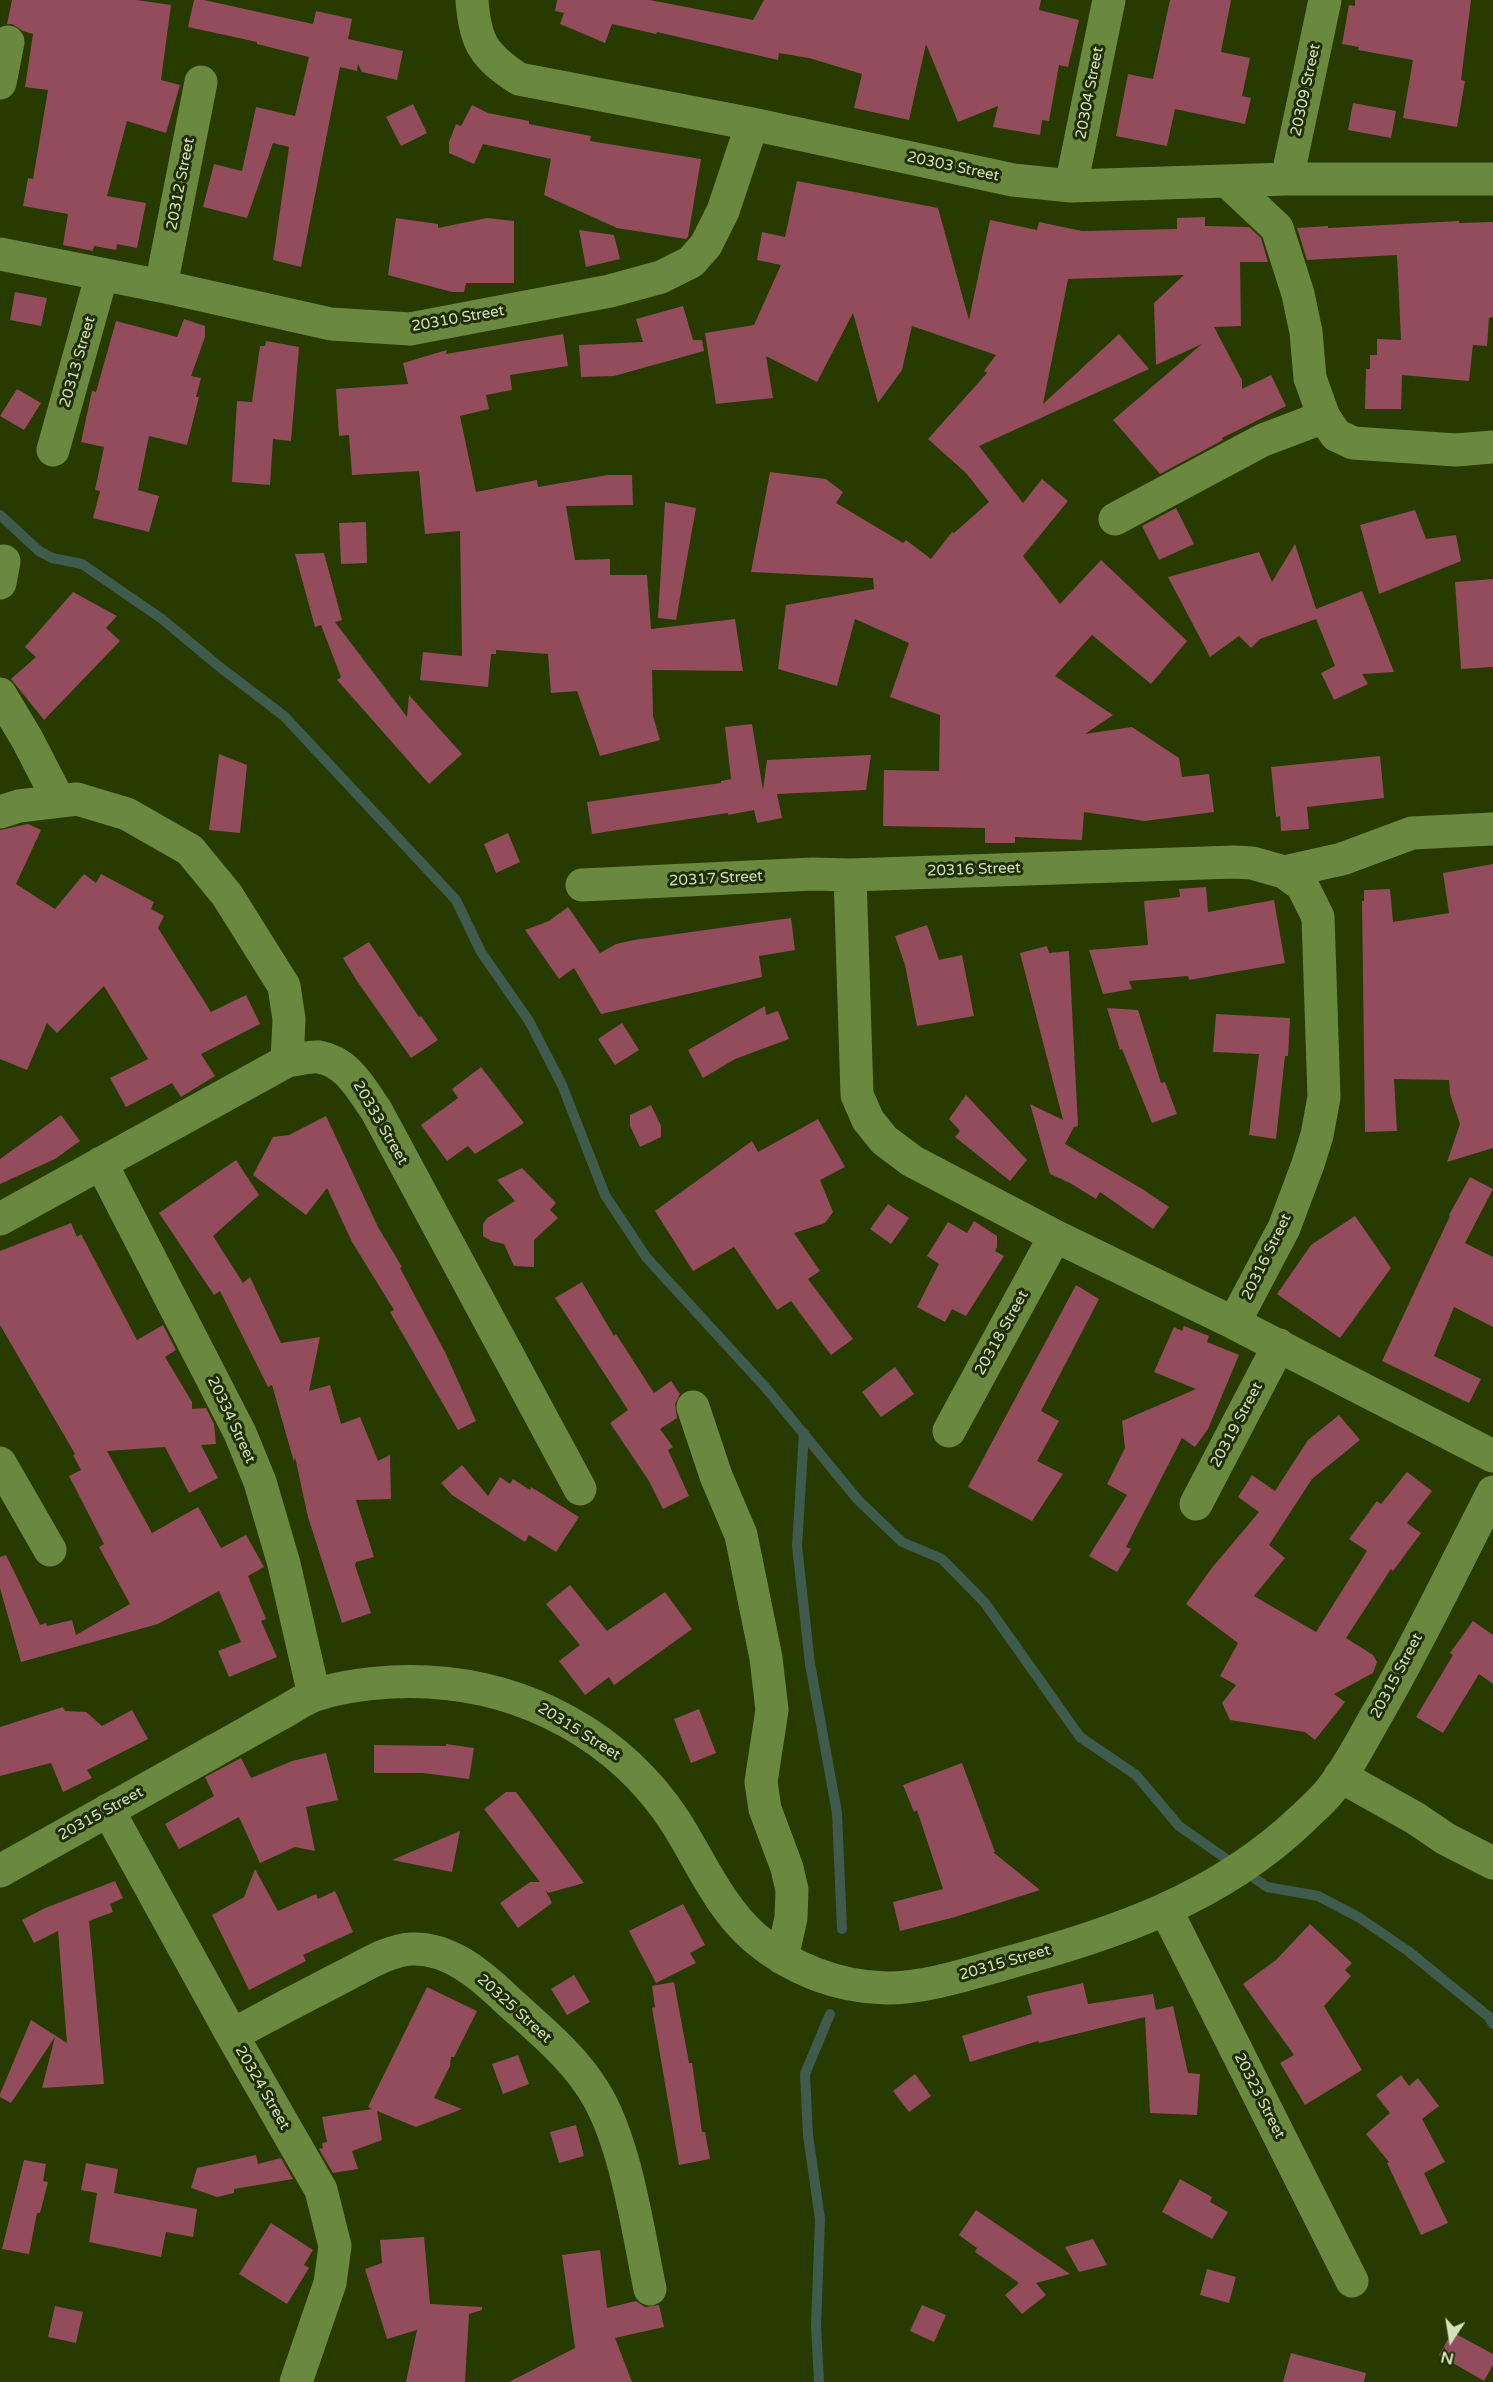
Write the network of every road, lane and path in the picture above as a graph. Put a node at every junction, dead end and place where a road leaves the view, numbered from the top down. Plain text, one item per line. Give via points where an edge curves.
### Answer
1 (472, 0) edge
2 (1109, 0) edge
3 (1324, 0) edge
4 (8, 42) dead end
5 (201, 82) dead end
6 (0, 83) edge
7 (752, 124) junction
8 (1492, 176) edge
9 (1287, 179) junction
10 (1228, 182) junction
11 (1071, 186) junction
12 (0, 254) edge
13 (102, 274) junction
14 (161, 286) junction
15 (1324, 417) junction
16 (1493, 447) edge
17 (53, 450) dead end
18 (1115, 519) dead end
19 (0, 694) edge
20 (59, 801) junction
21 (0, 812) edge
22 (1493, 829) edge
23 (1284, 872) junction
24 (850, 875) junction
25 (582, 885) dead end
26 (287, 1061) junction
27 (101, 1163) junction
28 (0, 1219) edge
29 (1055, 1236) junction
30 (1234, 1323) junction
31 (1279, 1345) junction
32 (693, 1407) dead end
33 (949, 1431) dead end
34 (1493, 1456) edge
35 (0, 1463) edge
36 (580, 1489) dead end
37 (1493, 1492) edge
38 (1196, 1504) dead end
39 (50, 1550) dead end
40 (314, 1695) junction
41 (1340, 1776) junction
42 (108, 1810) junction
43 (1493, 1863) edge
44 (0, 1871) edge
45 (1166, 1910) junction
46 (782, 1958) junction
47 (232, 2035) junction
48 (1352, 2281) dead end
49 (650, 2289) dead end
50 (306, 2379) edge

1 - 7 street, 20303 Street via 473,23 482,46 495,64 519,79
2 - 11 street, 20304 Street
3 - 9 street, 20309 Street
4 - 6 street
5 - 14 street, 20312 Street
7 - 11 street, 20303 Street via 1013,180
7 - 14 street, 20310 Street via 723,211 706,245 691,262 661,276 610,291 410,329 331,324
8 - 9 street, 20303 Street
9 - 10 street, 20303 Street
10 - 11 street, 20303 Street
10 - 15 street via 1277,228 1298,294 1310,378
12 - 13 street, 20310 Street
13 - 14 street, 20310 Street
13 - 17 street, 20313 Street
15 - 16 street via 1336,435 1353,443 1456,450
15 - 18 street via 1213,464
19 - 20 street
20 - 21 street
20 - 26 street via 77,799 127,814 190,850 227,895 284,986 289,1019
22 - 23 street via 1412,833 1342,859
23 - 24 street, 20316 Street via 1234,862
23 - 30 street, 20316 Street via 1302,885 1318,917 1324,1097 1317,1135 1284,1228
24 - 25 street, 20317 Street
24 - 29 street via 855,1075 857,1095 868,1120 884,1140 912,1161
26 - 27 street, 20333 Street
26 - 36 street, 20333 Street via 318,1057 350,1072 376,1110
27 - 28 street, 20333 Street
27 - 40 street, 20334 Street via 240,1433 260,1482 284,1564
29 - 30 street
29 - 33 street, 20318 Street
30 - 31 street
31 - 34 street
31 - 38 street, 20319 Street
32 - 46 street via 741,1535 766,1658 772,1710 761,1782 765,1809 792,1890 791,1918
35 - 39 street
37 - 41 street, 20315 Street via 1394,1685
40 - 42 street, 20315 Street
40 - 46 street, 20315 Street via 386,1681 431,1682 482,1687 542,1706 624,1760 674,1820 729,1907 752,1935
41 - 43 street
41 - 45 street, 20315 Street via 1328,1795 1269,1849 1201,1894
42 - 44 street, 20315 Street
42 - 47 street, 20324 Street
45 - 46 street, 20315 Street via 1082,1941 956,1977 887,1988 839,1982
45 - 48 street, 20323 Street
47 - 49 street, 20325 Street via 394,1953 423,1949 457,1960 489,1983 552,2043 600,2100 623,2165
47 - 50 street, 20324 Street via 321,2190 330,2223 334,2246 330,2283

